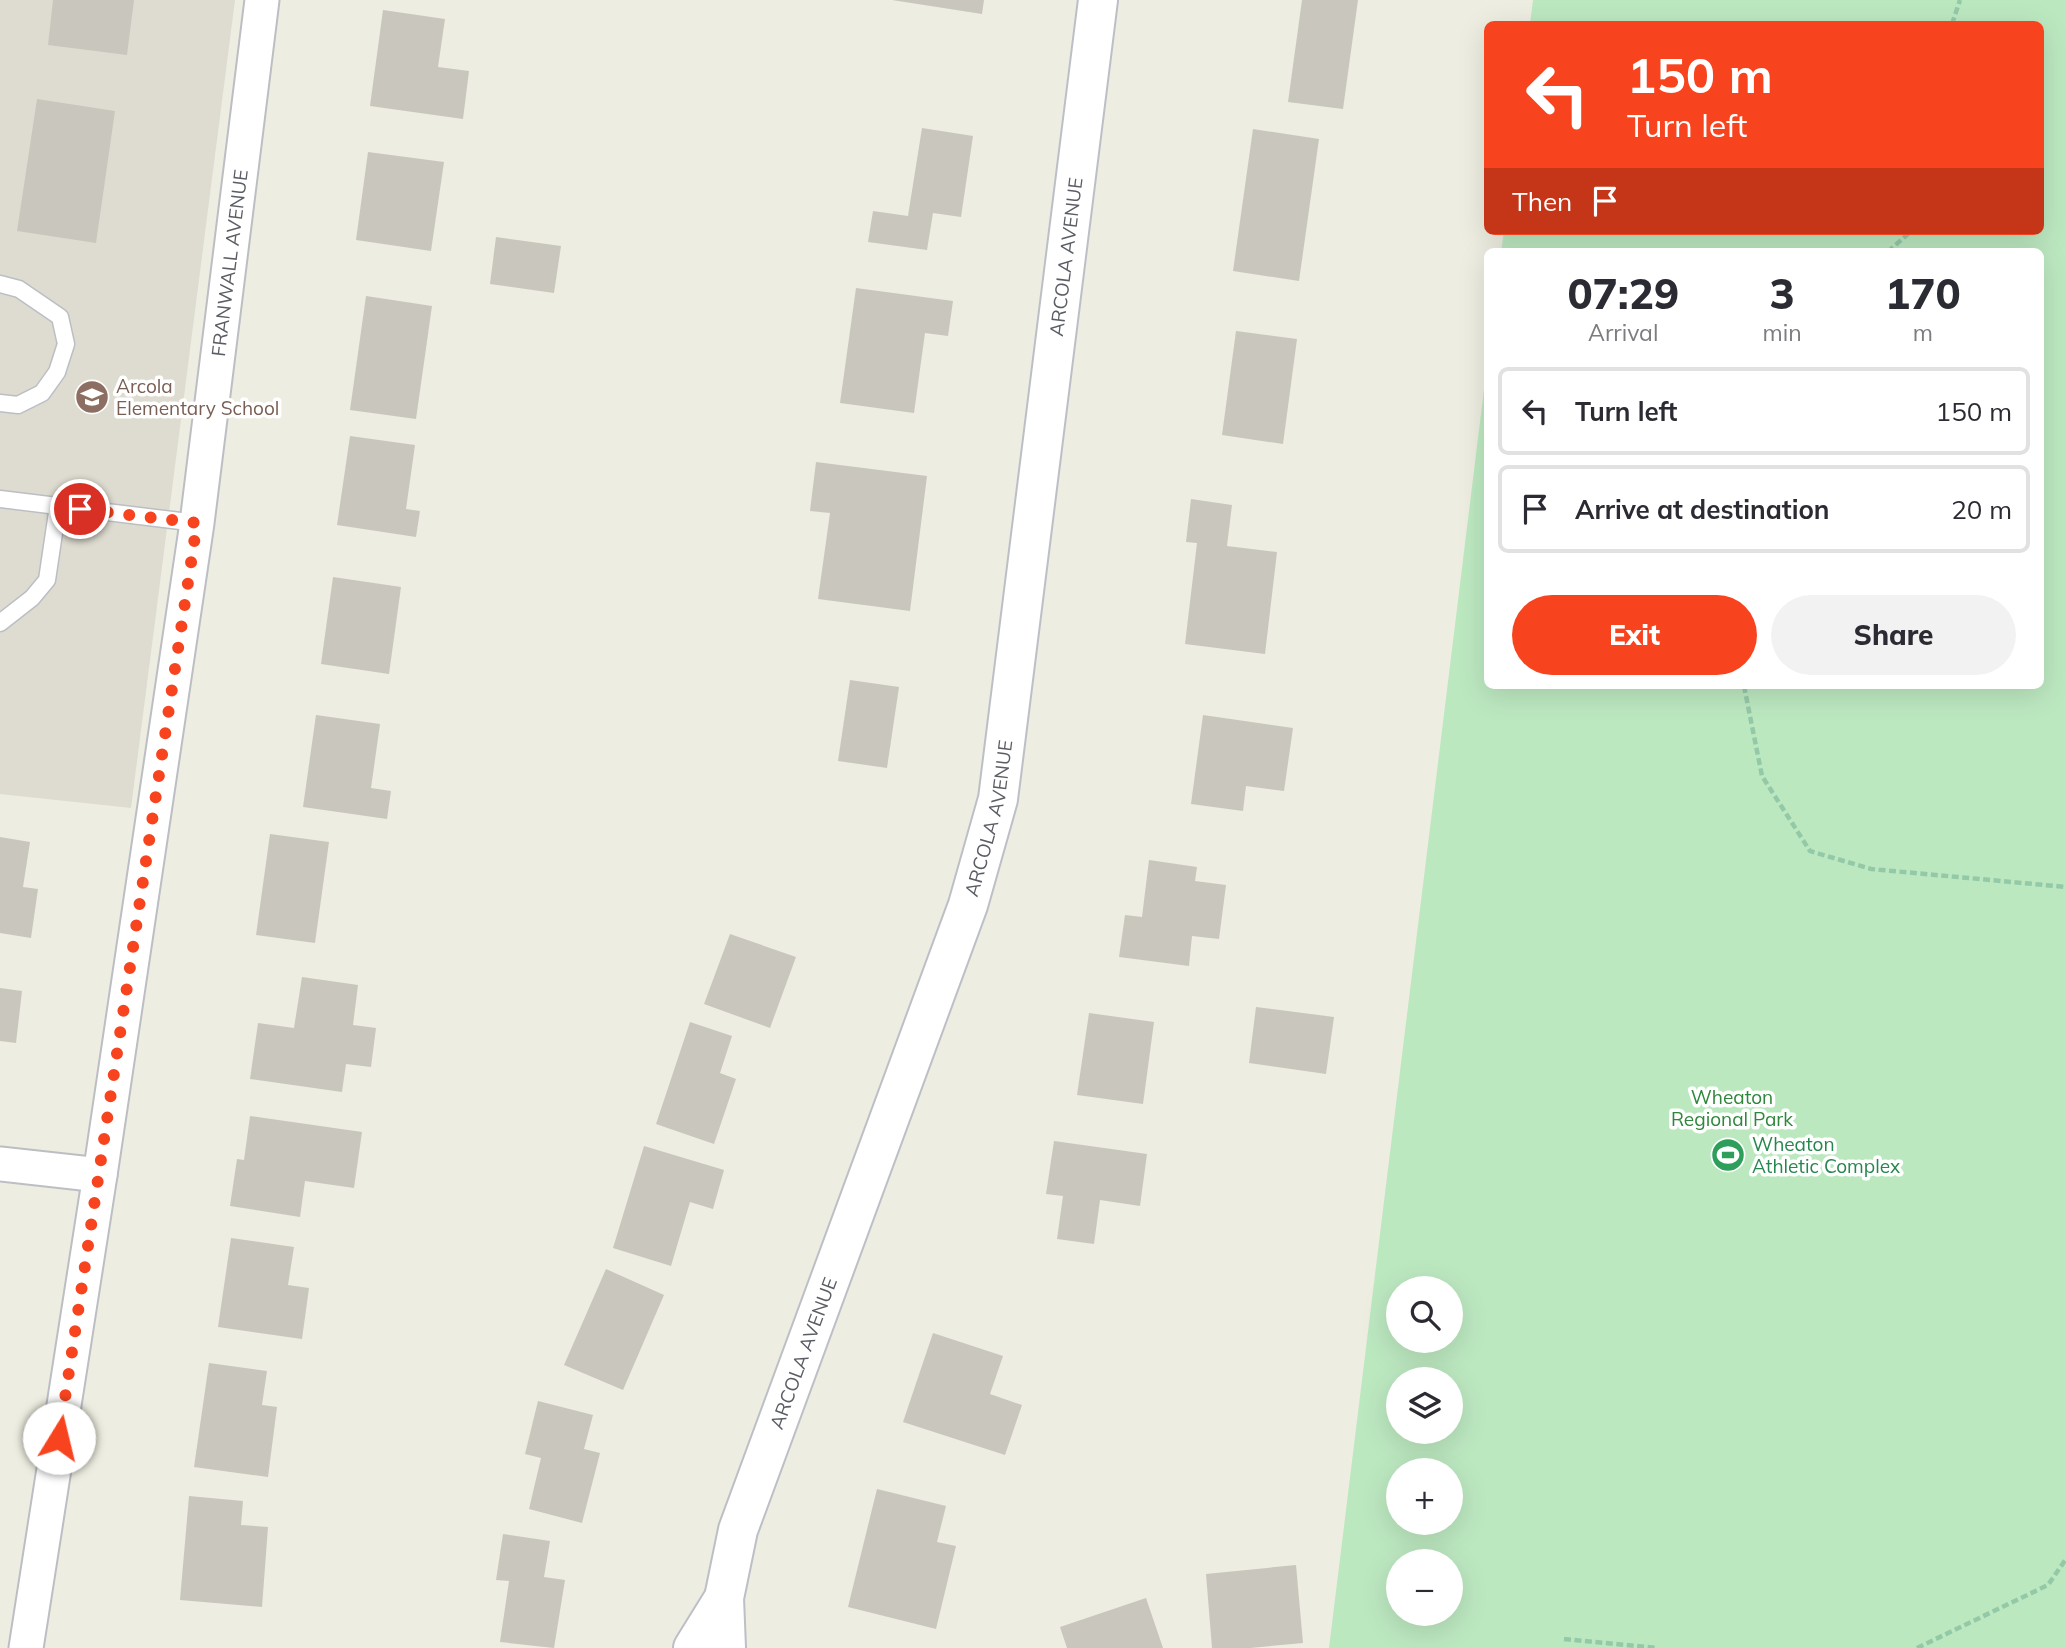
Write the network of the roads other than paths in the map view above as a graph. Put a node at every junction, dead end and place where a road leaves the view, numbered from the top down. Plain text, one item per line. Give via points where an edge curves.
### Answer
1 (262, 0) edge
2 (1098, 0) edge
3 (0, 284) edge
4 (0, 403) edge
5 (0, 499) edge
6 (58, 506) junction
7 (197, 523) junction
8 (0, 623) edge
9 (0, 1164) edge
10 (100, 1175) junction
11 (724, 1598) junction
12 (26, 1648) edge
13 (693, 1648) edge
14 (726, 1648) edge

1 - 7 street, FRANWALL AVENUE
2 - 11 street, ARCOLA AVENUE via 998,799 968,905 738,1530
3 - 4 lane via 19,289 60,317 66,344 57,372 42,393 18,405
5 - 6 lane
6 - 7 lane
6 - 8 lane via 47,580
7 - 10 street, FRANWALL AVENUE
9 - 10 street
10 - 12 street, FRANWALL AVENUE
11 - 13 street, ARCOLA AVENUE
11 - 14 street, ARCOLA AVENUE

